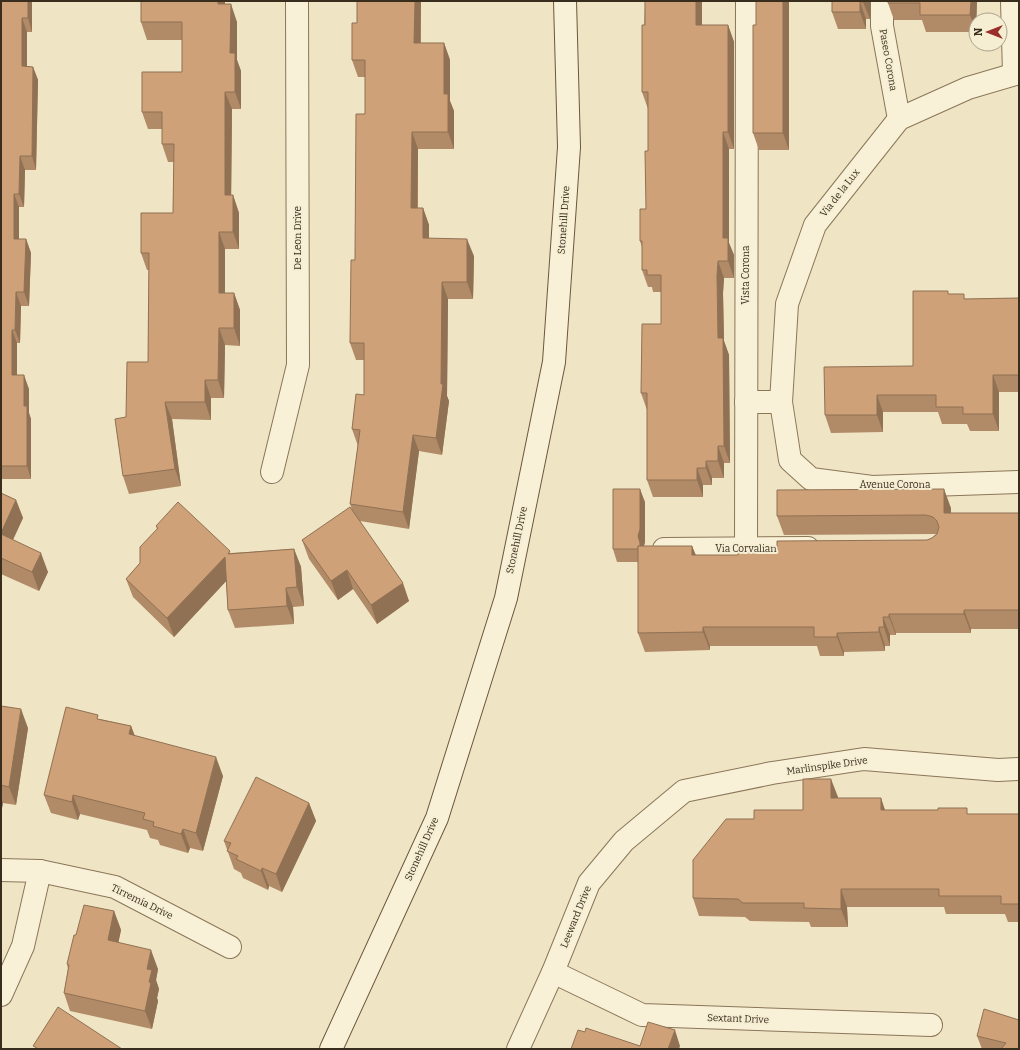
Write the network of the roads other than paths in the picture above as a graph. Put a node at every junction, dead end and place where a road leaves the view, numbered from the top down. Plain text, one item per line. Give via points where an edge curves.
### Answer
1 (298, 1) edge
2 (565, 1) edge
3 (747, 1) edge
4 (882, 1) edge
5 (1012, 1) edge
6 (1016, 74) edge
7 (899, 119) junction
8 (746, 402) junction
9 (781, 402) junction
10 (272, 472) dead end
11 (1019, 482) edge
12 (831, 548) edge
13 (655, 549) edge
14 (746, 549) junction
15 (1019, 769) edge
16 (684, 791) joint
17 (1, 870) edge
18 (40, 871) junction
19 (230, 947) dead end
20 (553, 972) junction
21 (1, 995) edge
22 (931, 1025) dead end
23 (331, 1049) edge
24 (518, 1049) edge

1 - 10 street, De Leon Drive via 298,365
2 - 23 street, Stonehill Drive via 569,147 554,362 506,598 437,818
3 - 8 street, Vista Corona
4 - 7 street, Paseo Corona via 882,26
5 - 6 street
6 - 7 street, Via de la Lux via 968,88
7 - 9 street, Via de la Lux via 815,225 787,304
8 - 9 street
8 - 14 street, Vista Corona
9 - 11 street, Avenue Corona via 790,460 811,479 872,487
12 - 14 street, Via Corvalian
13 - 14 street, Via Corvalian
15 - 16 street, Marlinspike Drive via 998,770 864,759 772,773
16 - 20 street, Leeward Drive via 624,841 589,883
17 - 18 street, Tirremia Drive
18 - 19 street, Tirremia Drive via 115,887
18 - 21 street via 23,946
20 - 22 street, Sextant Drive via 642,1015
20 - 24 street, Leeward Drive

